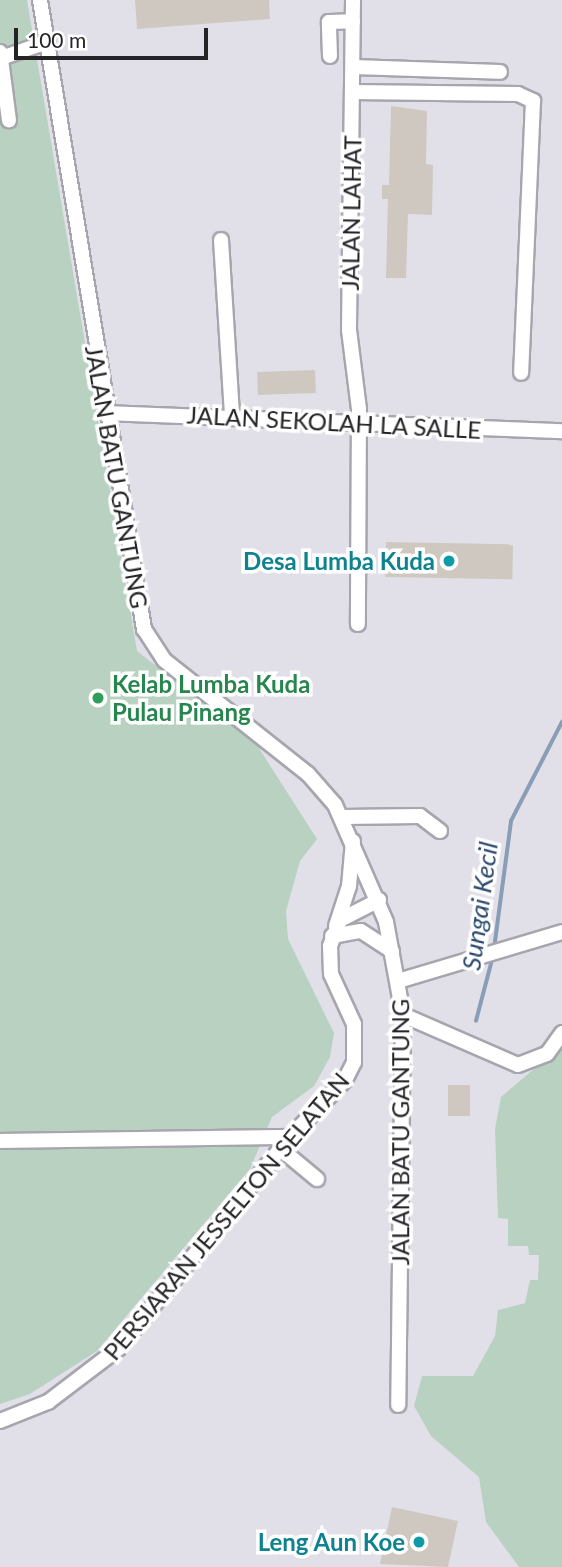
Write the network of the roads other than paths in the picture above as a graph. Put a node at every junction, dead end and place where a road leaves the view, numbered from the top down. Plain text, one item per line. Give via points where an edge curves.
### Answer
1 (40, 0) edge
2 (353, 0) edge
3 (353, 21) junction
4 (47, 42) junction
5 (2, 54) edge
6 (330, 55) dead end
7 (353, 67) junction
8 (500, 72) dead end
9 (352, 92) junction
10 (9, 120) dead end
11 (221, 240) dead end
12 (521, 373) dead end
13 (106, 413) junction
14 (232, 415) junction
15 (359, 426) junction
16 (562, 432) edge
17 (358, 624) dead end
18 (343, 817) junction
19 (440, 831) dead end
20 (354, 839) junction
21 (379, 900) junction
22 (334, 932) junction
23 (562, 932) edge
24 (392, 951) junction
25 (398, 981) junction
26 (403, 1015) junction
27 (562, 1033) edge
28 (290, 1137) junction
29 (0, 1141) edge
30 (281, 1149) junction
31 (317, 1180) dead end
32 (398, 1405) dead end
33 (0, 1421) edge

1 - 4 street, JALAN BATU GANTUNG
2 - 3 street, JALAN LAHAT
3 - 6 street via 330,22
3 - 7 street, JALAN LAHAT
4 - 5 street
4 - 13 street, JALAN BATU GANTUNG
5 - 10 street
7 - 8 street
7 - 9 street, JALAN LAHAT
9 - 12 street via 517,94 533,101
9 - 15 street, JALAN LAHAT via 349,330
11 - 14 street
13 - 14 street, JALAN SEKOLAH LA SALLE
13 - 18 street, JALAN BATU GANTUNG via 144,629 164,660 308,774
14 - 15 street, JALAN SEKOLAH LA SALLE
15 - 16 street, JALAN SEKOLAH LA SALLE
15 - 17 street, JALAN LAHAT
18 - 19 street via 420,816
18 - 20 street, JALAN BATU GANTUNG
20 - 21 street, JALAN BATU GANTUNG
20 - 22 street, PERSIARAN JESSELTON SELATAN via 349,886
21 - 22 street
21 - 24 street, JALAN BATU GANTUNG
22 - 24 street via 361,931
22 - 28 street, PERSIARAN JESSELTON SELATAN via 331,974 354,1024 354,1062
23 - 25 street
24 - 25 street, JALAN BATU GANTUNG
25 - 26 street, JALAN BATU GANTUNG
26 - 27 street via 519,1065 547,1054
26 - 32 street, JALAN BATU GANTUNG
28 - 29 street
28 - 30 street, PERSIARAN JESSELTON SELATAN
30 - 31 street
30 - 33 street, PERSIARAN JESSELTON SELATAN via 119,1348 48,1402

